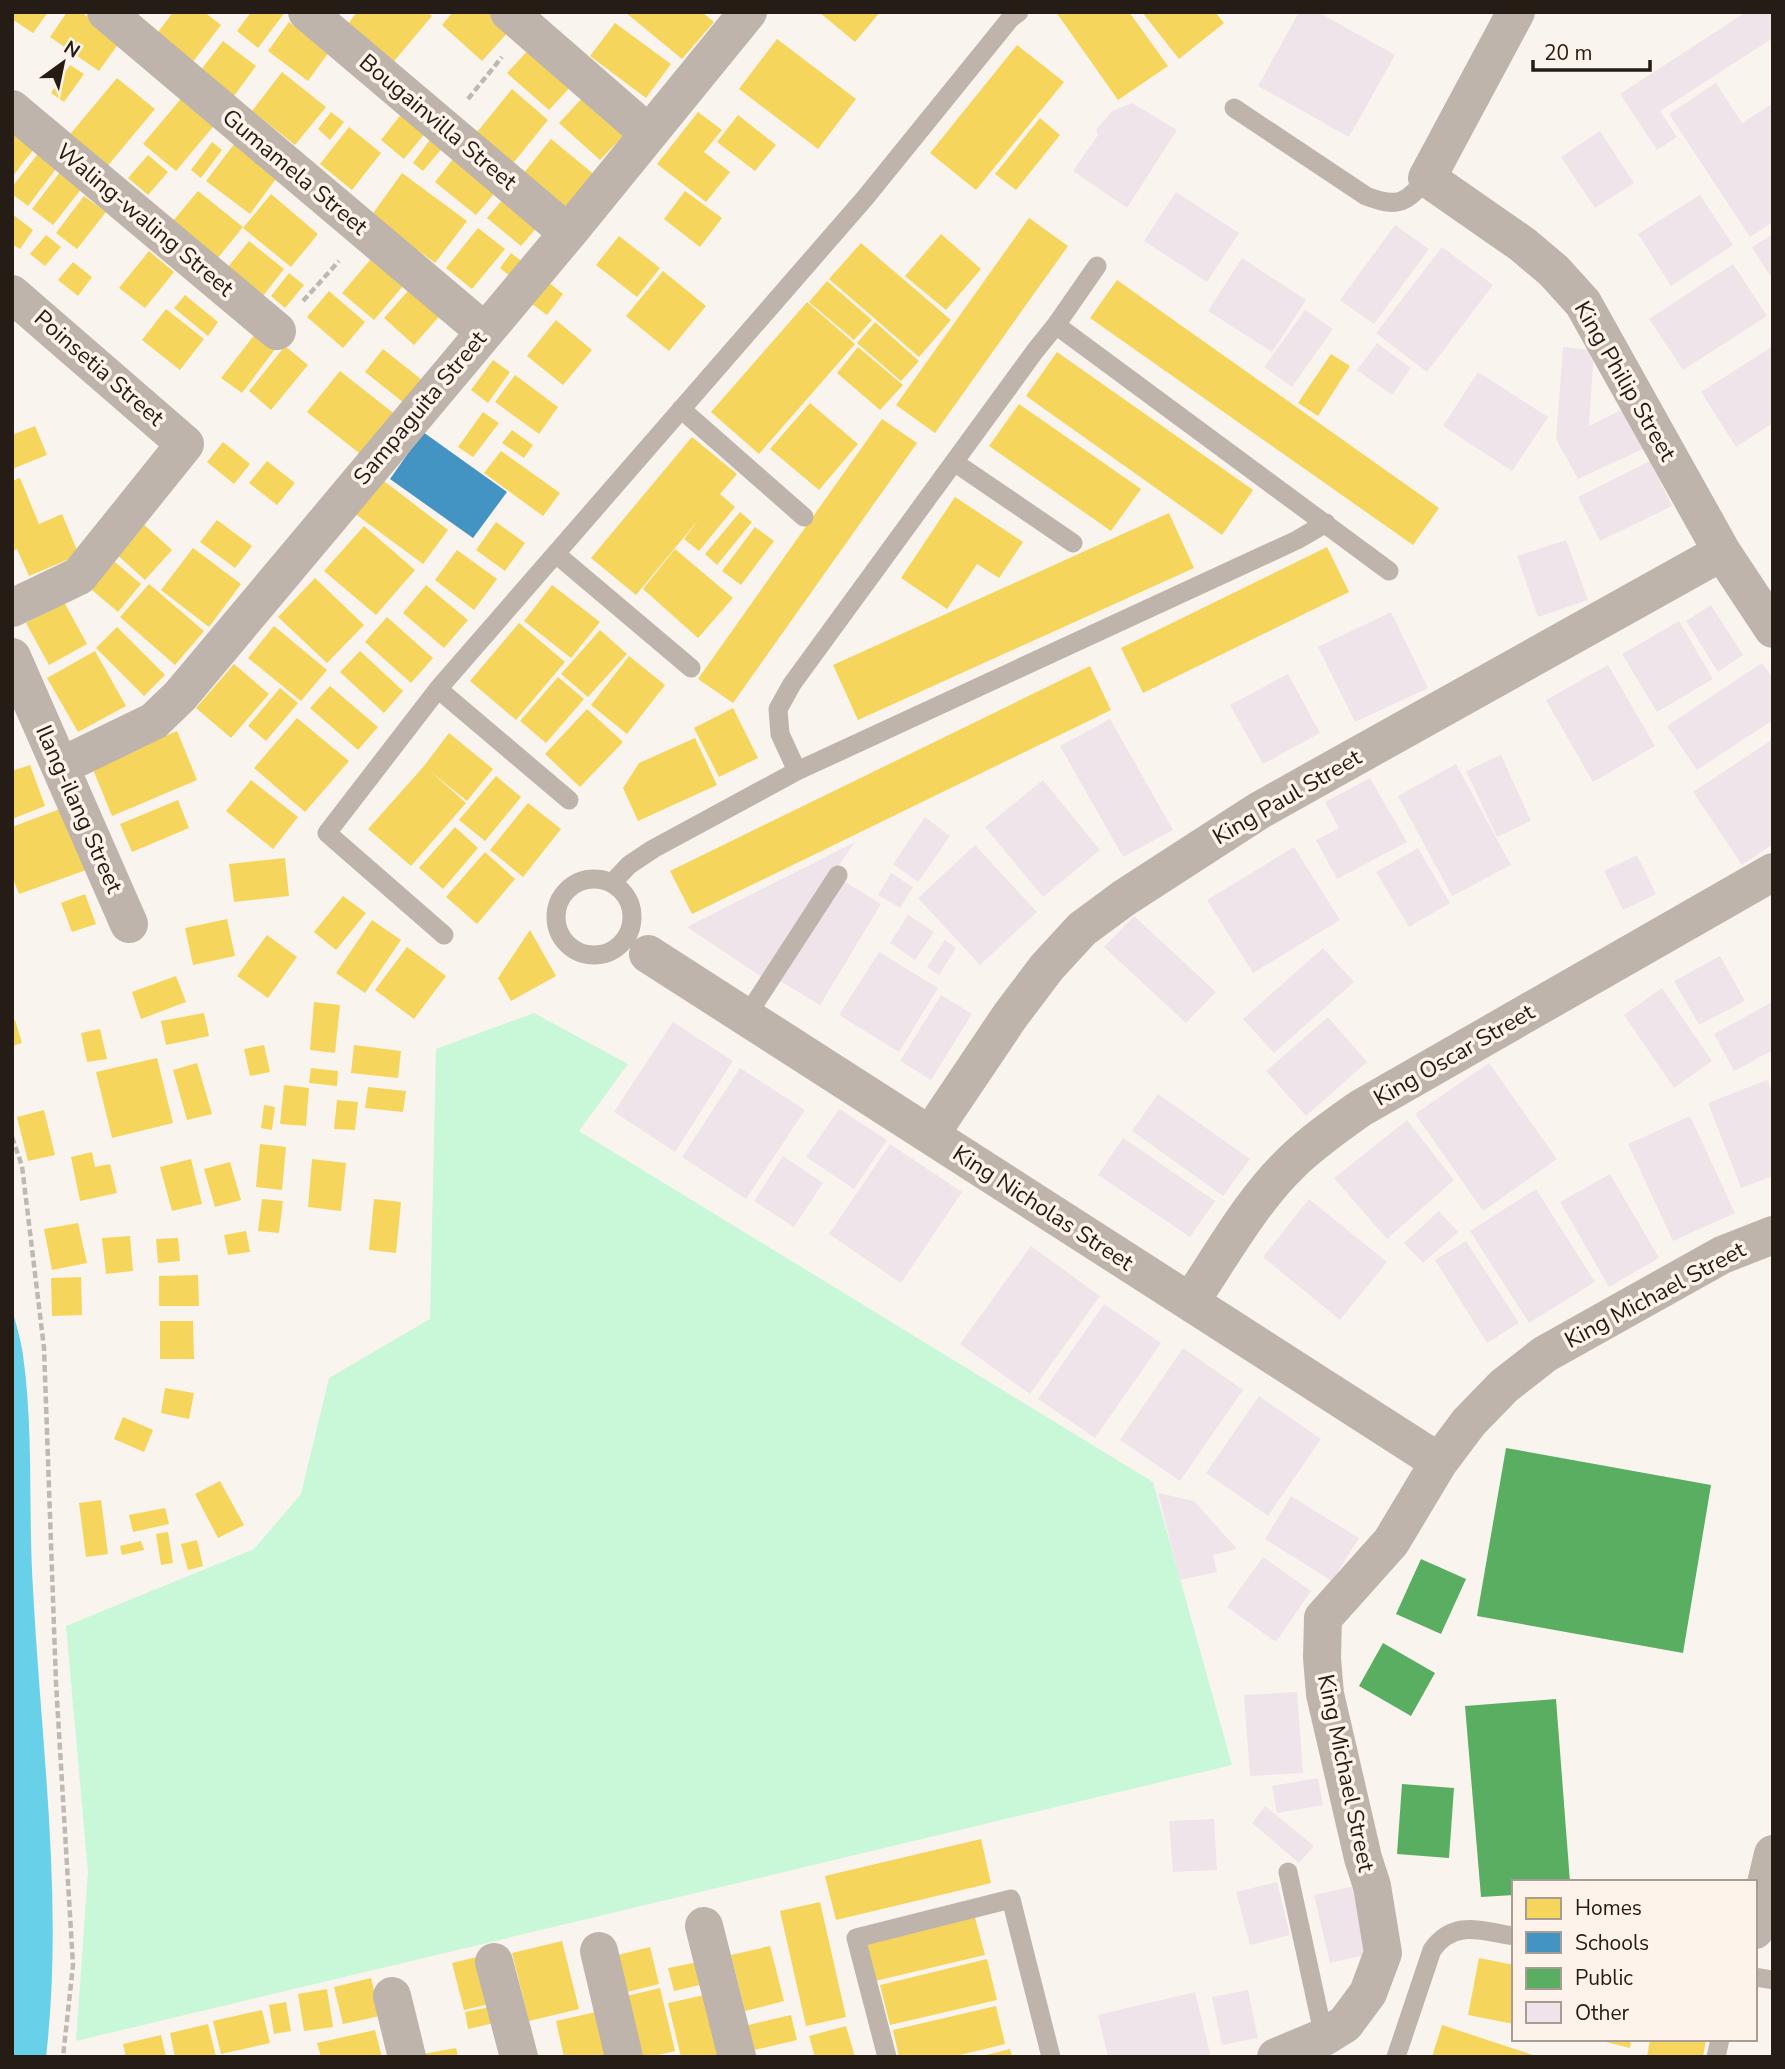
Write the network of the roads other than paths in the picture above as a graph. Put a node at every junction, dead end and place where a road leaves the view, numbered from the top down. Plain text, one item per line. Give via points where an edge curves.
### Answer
1 (106, 12) edge
2 (307, 12) edge
3 (748, 12) edge
4 (1019, 12) edge
5 (1516, 12) edge
6 (518, 20) edge
7 (12, 108) edge
8 (1234, 108) dead end
9 (648, 133) junction
10 (1427, 178) junction
11 (568, 233) junction
12 (1097, 266) dead end
13 (12, 294) edge
14 (1056, 325) junction
15 (277, 331) road end
16 (484, 331) junction
17 (681, 410) junction
18 (954, 462) junction
19 (804, 517) dead end
20 (1326, 523) junction
21 (1073, 543) dead end
22 (1723, 552) junction
23 (556, 554) junction
24 (1389, 571) dead end
25 (12, 607) edge
26 (1773, 629) edge
27 (12, 657) edge
28 (691, 668) dead end
29 (438, 690) junction
30 (61, 766) junction
31 (797, 771) junction
32 (569, 800) dead end
33 (1773, 872) edge
34 (838, 875) dead end
35 (612, 883) junction
36 (129, 924) dead end
37 (444, 935) dead end
38 (637, 947) junction
39 (746, 1017) junction
40 (930, 1135) junction
41 (1773, 1235) edge
42 (1190, 1302) junction
43 (1439, 1462) junction
44 (1773, 1854) edge
45 (1288, 1872) dead end
46 (1757, 1922) edge
47 (704, 1926) dead end
48 (1512, 1936) edge
49 (598, 1951) dead end
50 (494, 1962) dead end
51 (392, 1996) dead end
52 (1324, 2037) junction
53 (407, 2057) edge
54 (519, 2057) edge
55 (624, 2057) edge
56 (737, 2057) edge
57 (887, 2057) edge
58 (1051, 2057) edge
59 (1276, 2057) edge
60 (1396, 2057) edge

1 - 16 street, Gumamela Street
2 - 11 street, Bougainvilla Street
3 - 9 street, Sampaguita Street
4 - 17 lane
5 - 10 street
6 - 9 street
7 - 15 street, Waling-waling Street
8 - 10 lane via 1366,196 1384,203 1399,203
9 - 11 street, Sampaguita Street
10 - 22 street, King Philip Street via 1522,244 1555,271 1583,303
11 - 16 street, Sampaguita Street
12 - 14 lane
13 - 25 street, Poinsetia Street via 185,442 79,576
14 - 18 lane
14 - 20 lane
16 - 30 street, Sampaguita Street via 180,696 154,721
17 - 19 lane
17 - 23 lane
18 - 21 lane
18 - 31 lane via 778,709 780,734
20 - 24 lane
20 - 31 lane
22 - 26 street, King Philip Street
22 - 40 street, King Paul Street via 1260,810 1082,929 1010,1016
23 - 28 lane
23 - 29 lane
27 - 30 street, Ilang-ilang Street
29 - 32 lane
29 - 37 lane via 327,833
30 - 36 street, Ilang-ilang Street
31 - 35 lane via 653,849
33 - 42 street, King Oscar Street via 1324,1134 1258,1201
34 - 39 lane
35 - 38 lane via 625,894 631,908
35 - 38 lane via 598,879 571,887 556,911 557,926 563,939 586,954
38 - 39 street, King Nicholas Street
39 - 40 street, King Nicholas Street
40 - 42 street, King Nicholas Street
41 - 43 street, King Michael Street via 1722,1255 1545,1354 1504,1386
42 - 43 street, King Nicholas Street
43 - 52 street, King Michael Street via 1391,1542 1323,1618 1325,1693 1372,1886 1383,1953 1368,1993 1345,2025
44 - 46 street
45 - 52 lane
47 - 56 street
48 - 60 lane via 1463,1929 1440,1939 1432,1950
49 - 55 street
50 - 54 street
51 - 53 street
52 - 59 street, King Michael Street
57 - 58 lane via 856,1938 1012,1899

